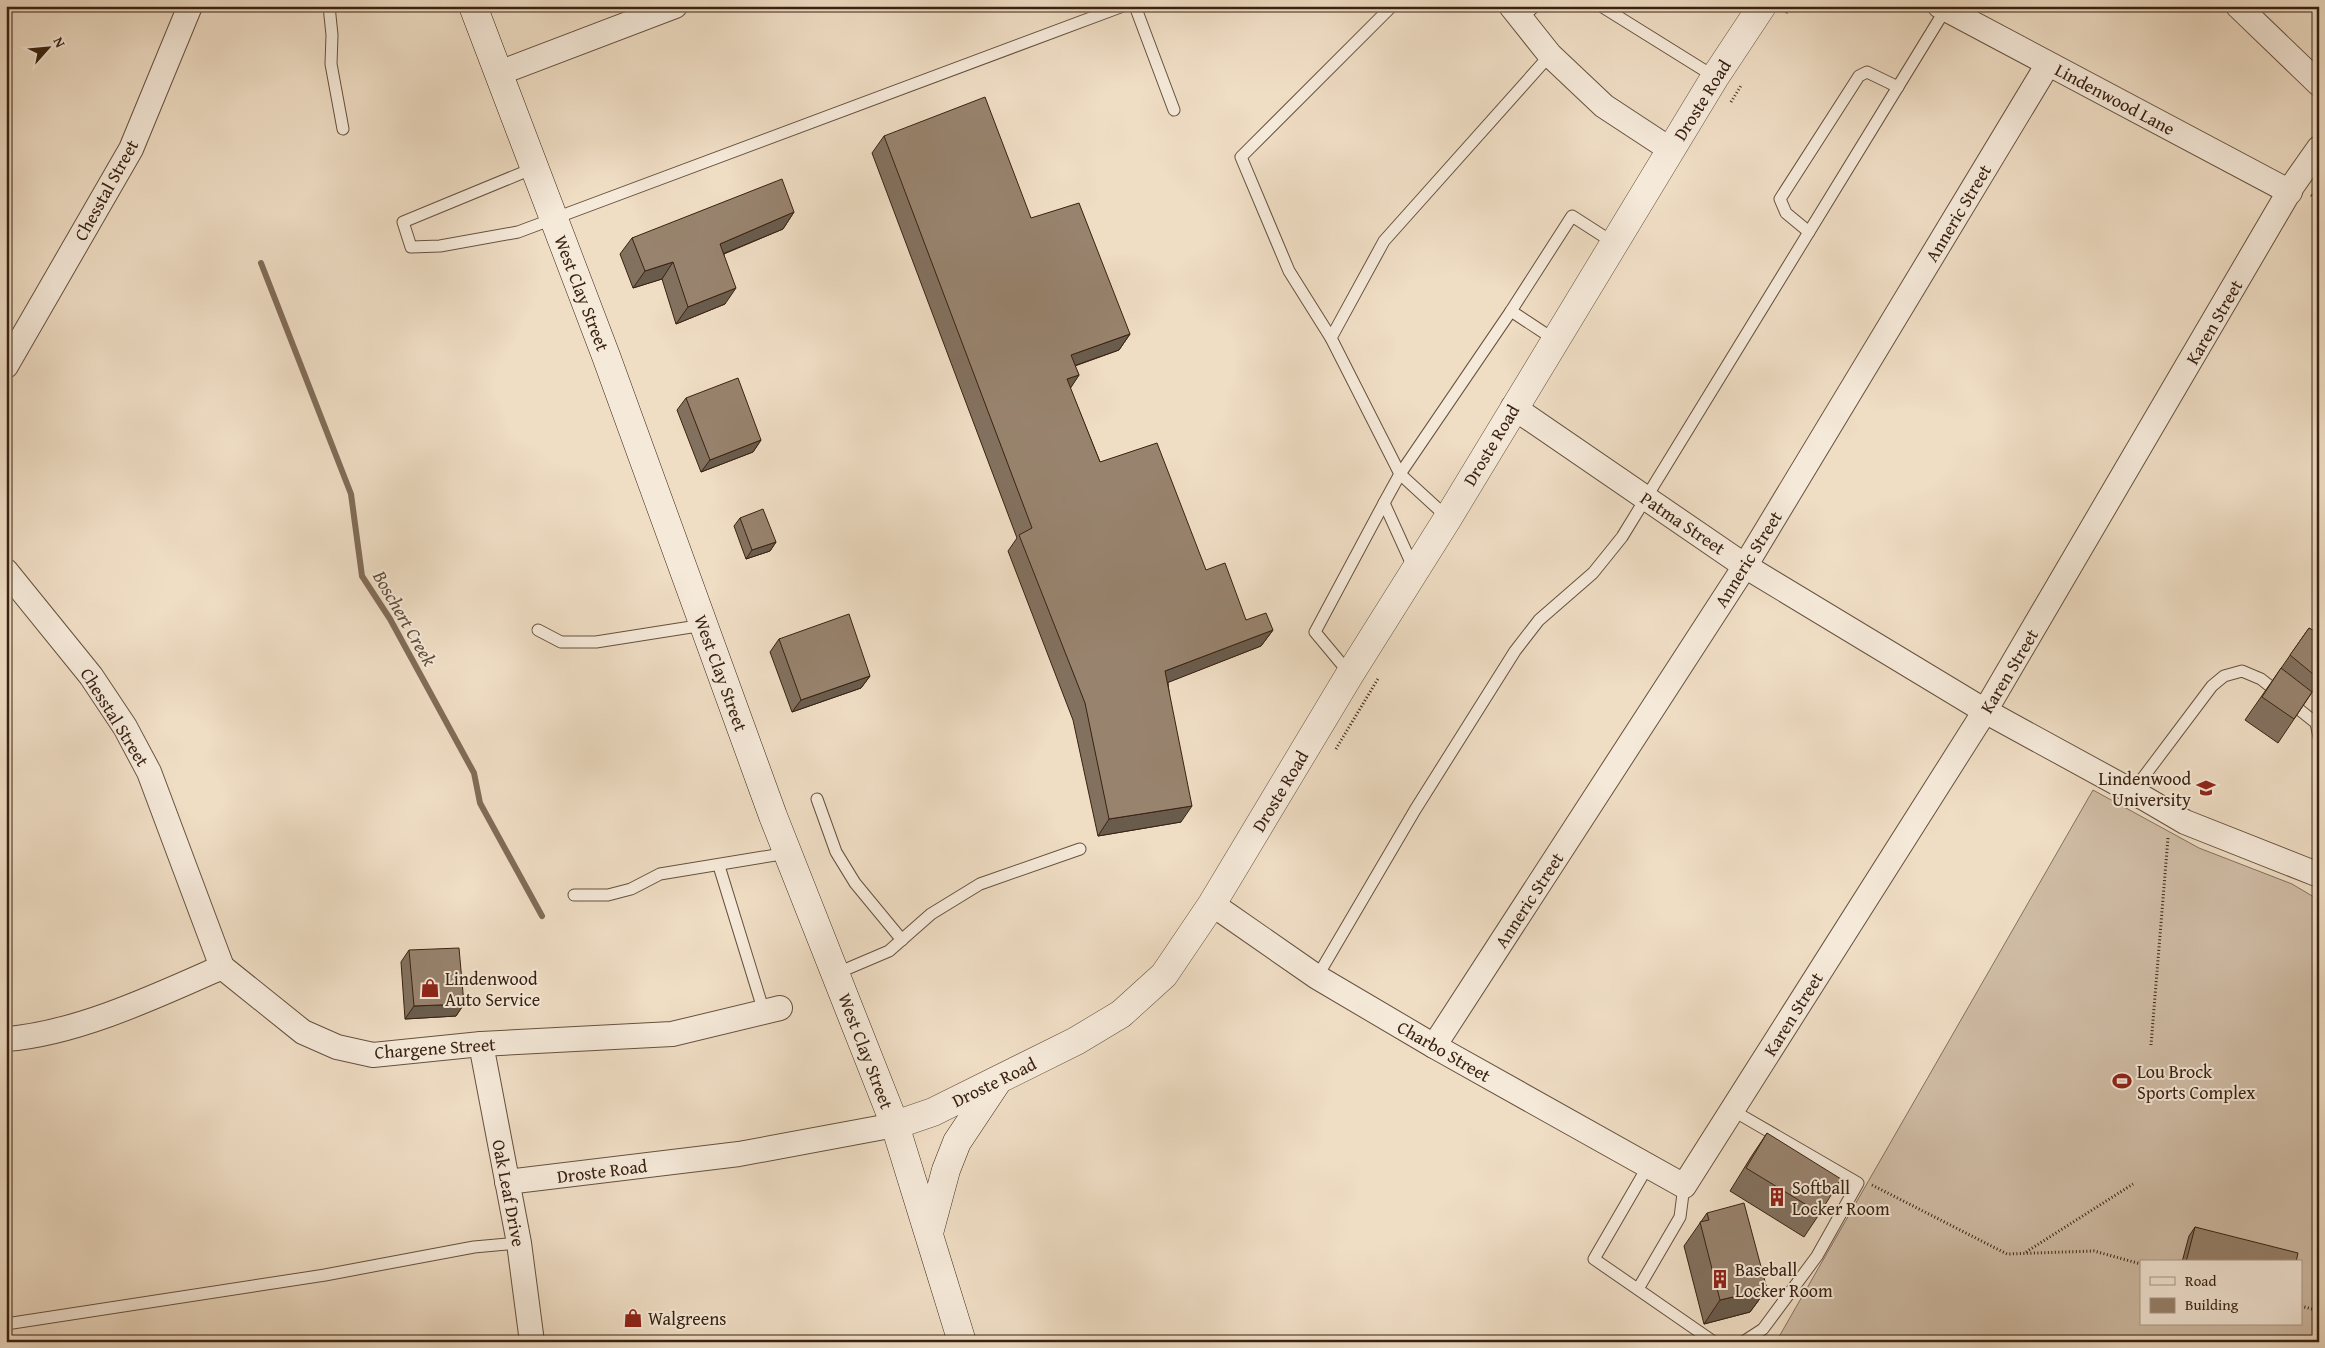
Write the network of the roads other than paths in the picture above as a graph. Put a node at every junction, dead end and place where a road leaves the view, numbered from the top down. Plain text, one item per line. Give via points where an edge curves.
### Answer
1 (190, 6) edge
2 (328, 6) edge
3 (472, 6) edge
4 (675, 6) edge
5 (1123, 6) edge
6 (1135, 6) edge
7 (1392, 6) edge
8 (1601, 6) edge
9 (1762, 6) edge
10 (2238, 6) edge
11 (1943, 8) edge
12 (1522, 10) edge
13 (1550, 55) junction
14 (2048, 64) junction
15 (499, 73) junction
16 (1715, 77) junction
17 (2319, 84) edge
18 (1898, 86) junction
19 (1174, 110) dead end
20 (343, 129) dead end
21 (2319, 148) edge
22 (1671, 150) junction
23 (534, 168) junction
24 (2290, 192) junction
25 (554, 219) junction
26 (1809, 232) junction
27 (1614, 243) junction
28 (1511, 311) junction
29 (1331, 338) junction
30 (1556, 340) junction
31 (6, 366) edge
32 (1513, 407) junction
33 (1400, 474) junction
34 (1646, 498) junction
35 (1384, 503) junction
36 (1448, 518) junction
37 (1746, 566) junction
38 (6, 570) edge
39 (1415, 570) junction
40 (704, 625) junction
41 (538, 630) dead end
42 (1350, 674) junction
43 (1986, 711) junction
44 (2319, 737) edge
45 (2133, 792) junction
46 (817, 799) dead end
47 (1080, 849) dead end
48 (788, 853) junction
49 (719, 866) junction
50 (2319, 876) edge
51 (574, 894) dead end
52 (1212, 904) junction
53 (902, 940) junction
54 (222, 967) junction
55 (835, 974) junction
56 (1317, 977) junction
57 (772, 1010) joint
58 (6, 1039) edge
59 (481, 1044) junction
60 (1434, 1046) junction
61 (997, 1082) junction
62 (1732, 1110) junction
63 (895, 1125) junction
64 (1648, 1166) junction
65 (506, 1182) junction
66 (1684, 1186) junction
67 (929, 1233) junction
68 (519, 1243) junction
69 (1638, 1289) junction
70 (6, 1324) edge
71 (532, 1342) edge
72 (962, 1342) edge
73 (1714, 1342) edge
74 (1743, 1342) edge

1 - 31 street, Chesstal Street via 131,149
2 - 20 lane via 331,64
3 - 15 main road, West Clay Street
4 - 15 street
5 - 25 lane
6 - 19 lane
7 - 29 lane via 1241,157 1289,271
8 - 16 lane
9 - 16 main road, Droste Road
10 - 17 street
11 - 14 street, Lindenwood Lane
11 - 18 lane
12 - 13 street
13 - 22 street via 1604,106
13 - 29 lane via 1384,241
14 - 24 street, Lindenwood Lane
14 - 37 street, Anneric Street
15 - 23 main road, West Clay Street
16 - 22 main road, Droste Road
18 - 26 lane
18 - 26 lane via 1867,72 1859,76 1780,199 1786,213
21 - 24 street, Karen Street
22 - 27 main road, Droste Road
23 - 25 main road, West Clay Street
23 - 25 lane via 403,222 411,247 440,246 511,234
24 - 43 street, Karen Street
25 - 40 main road, West Clay Street
26 - 34 lane
27 - 28 lane via 1572,216
27 - 30 main road, Droste Road
28 - 30 lane
28 - 33 lane
29 - 33 lane
30 - 32 main road, Droste Road
32 - 34 street, Patma Street
32 - 36 main road, Droste Road
33 - 35 lane
33 - 36 lane
34 - 37 street, Patma Street
34 - 56 lane via 1603,562 1540,620 1515,651 1410,818
35 - 39 lane
35 - 42 lane via 1315,632
36 - 39 main road, Droste Road
37 - 43 street, Patma Street
37 - 60 street, Anneric Street
38 - 54 street, Chesstal Street via 91,676 133,742 149,772
39 - 42 main road, Droste Road
40 - 41 lane via 596,642 561,642
40 - 48 main road, West Clay Street
42 - 52 main road, Droste Road
43 - 45 street, Patma Street
43 - 62 street, Karen Street
44 - 45 lane via 2316,723 2261,679 2242,671 2224,676 2212,686
45 - 50 street, Patma Street via 2185,822
46 - 53 lane via 836,852 855,883
47 - 53 lane via 980,884 931,914
48 - 49 lane
48 - 55 main road, West Clay Street
49 - 51 lane via 660,874 631,890 608,895
49 - 57 lane
52 - 56 street, Charbo Street
52 - 61 main road, Droste Road via 1164,975 1121,1014 1050,1056
53 - 55 lane via 889,951
54 - 58 street via 112,1013 30,1038
54 - 59 street, Chargene Street via 303,1032 337,1047 374,1055
55 - 63 main road, West Clay Street
56 - 60 street, Charbo Street
57 - 59 street, Chargene Street via 672,1034
59 - 65 street, Oak Leaf Drive
60 - 64 street, Charbo Street
61 - 63 main road, Droste Road via 933,1112
61 - 67 main road via 957,1142
62 - 66 street, Karen Street
62 - 74 lane via 1858,1183 1817,1256 1763,1329
63 - 65 street, Droste Road via 739,1154
63 - 67 main road, West Clay Street
64 - 66 street, Charbo Street
64 - 69 lane via 1594,1259
65 - 68 street, Oak Leaf Drive
66 - 69 lane via 1680,1217
67 - 72 main road, West Clay Street
68 - 70 lane via 474,1247 325,1275
68 - 71 street, Oak Leaf Drive
69 - 73 lane

